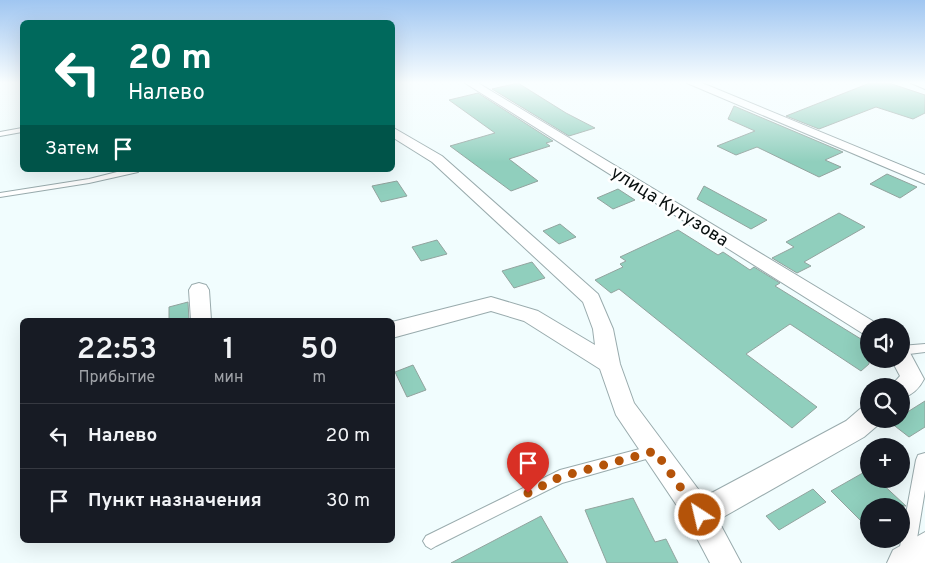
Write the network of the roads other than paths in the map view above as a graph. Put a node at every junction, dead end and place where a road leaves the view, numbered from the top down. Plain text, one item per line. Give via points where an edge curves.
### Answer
1 (513, 109) edge
2 (755, 109) edge
3 (20, 130) edge
4 (395, 133) edge
5 (0, 134) edge
6 (127, 172) edge
7 (925, 180) edge
8 (0, 195) edge
9 (199, 290) dead end
10 (201, 318) edge
11 (860, 322) edge
12 (395, 329) edge
13 (925, 348) edge
14 (910, 350) edge
15 (609, 364) junction
16 (907, 368) edge
17 (910, 381) edge
18 (860, 424) edge
19 (655, 451) junction
20 (925, 459) edge
21 (700, 515) junction
22 (431, 541) dead end
23 (925, 551) edge
24 (726, 563) edge
25 (906, 563) edge

1 - 11 street, улица Кутузова
2 - 7 street
3 - 5 lane
4 - 15 street via 437,158 591,300 603,329
6 - 8 lane
9 - 10 street
12 - 15 street via 491,304 531,316
13 - 14 lane
15 - 19 street via 624,408
16 - 17 street via 913,378
18 - 21 street
19 - 21 street
19 - 22 lane via 560,477
20 - 25 lane
21 - 24 street
23 - 25 street

